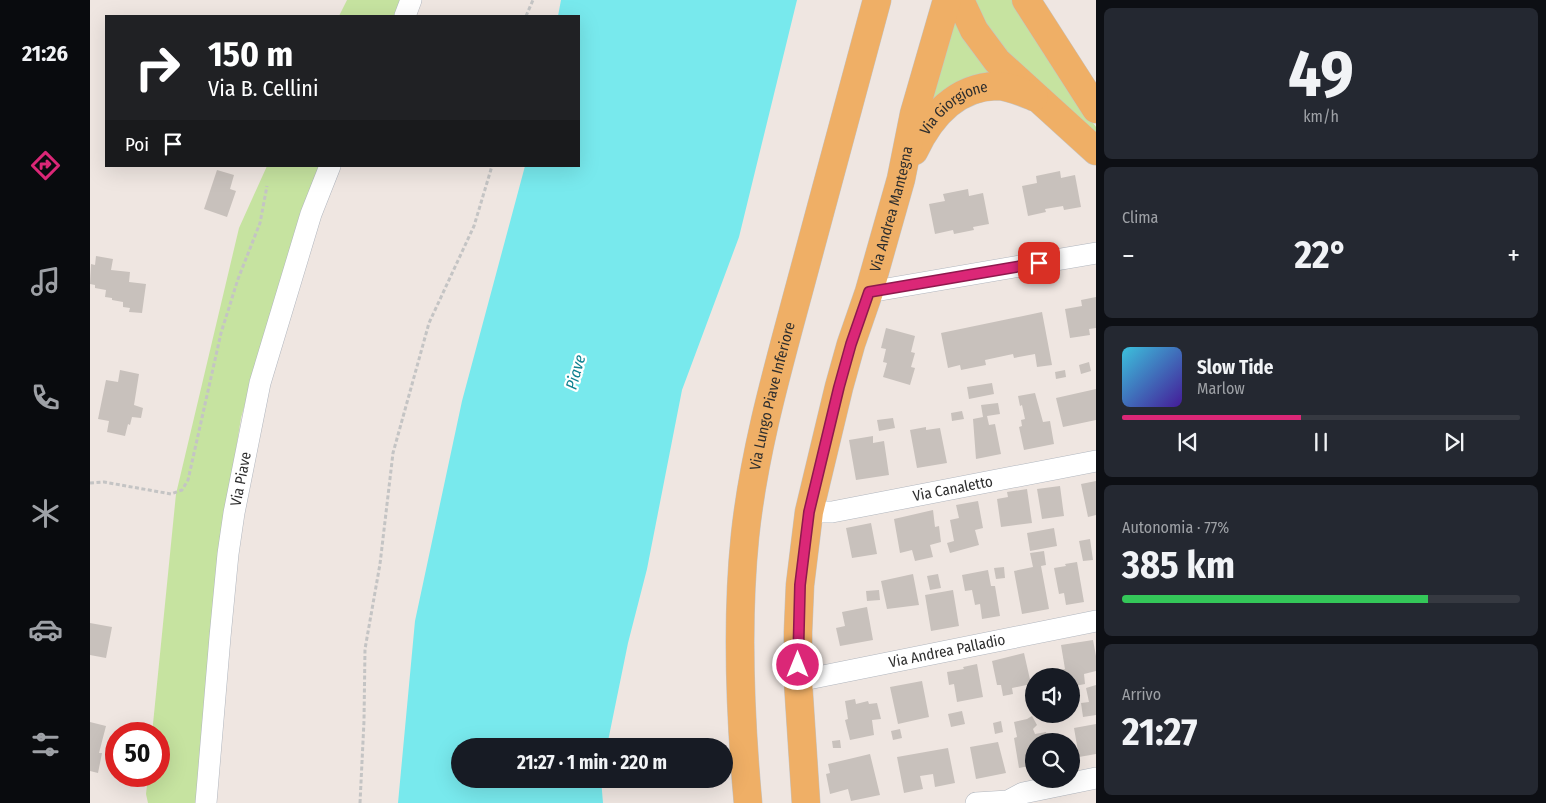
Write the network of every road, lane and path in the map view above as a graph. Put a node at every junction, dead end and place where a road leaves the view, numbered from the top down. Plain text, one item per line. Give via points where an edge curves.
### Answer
1 (411, 0) edge
2 (533, 0) edge
3 (877, 0) edge
4 (947, 0) edge
5 (960, 0) edge
6 (1026, 0) edge
7 (1042, 0) edge
8 (405, 15) edge
9 (526, 15) edge
10 (1074, 74) junction
11 (1037, 98) junction
12 (1096, 109) edge
13 (1096, 151) edge
14 (330, 167) edge
15 (492, 167) edge
16 (901, 179) junction
17 (267, 186) dead end
18 (1096, 253) edge
19 (869, 292) junction
20 (1096, 462) edge
21 (90, 483) edge
22 (809, 512) junction
23 (1096, 621) edge
24 (798, 681) junction
25 (1096, 778) edge
26 (1008, 801) junction
27 (206, 803) edge
28 (360, 803) edge
29 (748, 803) edge
30 (806, 803) edge
31 (976, 803) edge
32 (1035, 803) edge

1 - 8 street
2 - 9 path
3 - 29 main road, Via Lungo Piave Inferiore via 783,348 750,494 740,643
4 - 16 main road, Via Andrea Mantegna via 914,114
5 - 11 main road, Via Giorgione via 974,30 998,61
6 - 10 main road
7 - 10 main road
10 - 12 main road
11 - 13 main road, Via Giorgione
11 - 16 main road, Via Giorgione via 996,86 975,90 949,102 934,117 920,139
14 - 27 street, Via Piave via 311,214 260,383 234,513
15 - 28 path via 474,226 429,323 393,453 380,564 365,649
16 - 19 main road, Via Andrea Mantegna
17 - 21 path via 260,223 221,333 188,480 182,490 171,494 104,482
18 - 19 street
19 - 22 main road, Via Andrea Mantegna via 839,387
20 - 22 street, Via Canaletto via 832,512
22 - 24 main road, Via Andrea Mantegna via 800,585
23 - 24 street, Via Andrea Palladio
24 - 30 main road, Via Andrea Mantegna
25 - 26 street via 1023,793
26 - 31 street
26 - 32 street

